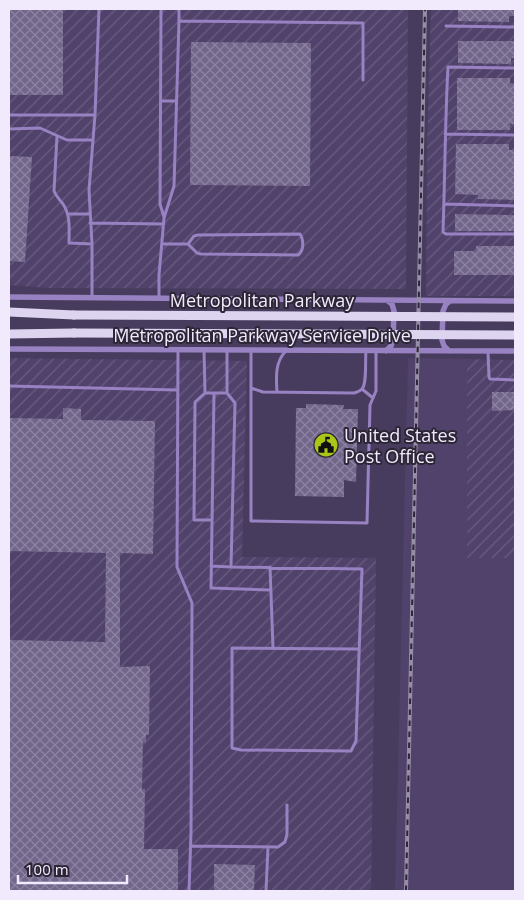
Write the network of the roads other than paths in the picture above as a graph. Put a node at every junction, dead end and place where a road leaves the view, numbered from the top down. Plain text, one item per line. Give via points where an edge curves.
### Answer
1 (99, 9) edge
2 (161, 9) edge
3 (179, 9) edge
4 (179, 21) junction
5 (446, 26) dead end
6 (515, 27) edge
7 (515, 68) edge
8 (363, 80) dead end
9 (161, 101) junction
10 (176, 102) junction
11 (9, 115) edge
12 (95, 115) junction
13 (9, 129) edge
14 (445, 134) junction
15 (515, 134) edge
16 (58, 136) junction
17 (93, 140) junction
18 (444, 204) junction
19 (515, 206) edge
20 (69, 214) junction
21 (90, 214) junction
22 (164, 218) junction
23 (90, 223) junction
24 (164, 224) junction
25 (515, 234) edge
26 (92, 244) junction
27 (162, 244) junction
28 (188, 244) junction
29 (9, 297) edge
30 (92, 298) junction
31 (159, 299) junction
32 (388, 300) junction
33 (450, 301) junction
34 (515, 301) edge
35 (9, 312) edge
36 (515, 318) edge
37 (9, 334) edge
38 (515, 335) edge
39 (9, 349) edge
40 (178, 349) junction
41 (204, 349) junction
42 (228, 350) junction
43 (251, 350) junction
44 (286, 350) junction
45 (366, 351) junction
46 (376, 351) junction
47 (386, 351) junction
48 (450, 351) junction
49 (488, 351) junction
50 (515, 351) edge
51 (515, 380) edge
52 (9, 386) edge
53 (251, 388) junction
54 (362, 389) junction
55 (177, 390) junction
56 (276, 392) junction
57 (205, 393) junction
58 (214, 393) junction
59 (227, 393) junction
60 (373, 398) junction
61 (212, 520) junction
62 (211, 566) junction
63 (231, 567) junction
64 (270, 567) junction
65 (270, 590) junction
66 (273, 648) junction
67 (358, 649) junction
68 (288, 805) dead end
69 (191, 846) junction
70 (268, 847) junction
71 (189, 891) edge
72 (266, 891) edge

1 - 12 lane
2 - 9 lane
3 - 4 lane
4 - 8 lane via 363,23
4 - 10 lane
5 - 6 lane
7 - 14 lane via 448,67
9 - 10 lane
9 - 22 lane via 160,204
10 - 22 lane via 174,186
11 - 12 lane
12 - 17 lane
13 - 16 lane via 40,128
14 - 15 lane
14 - 18 lane
16 - 17 lane via 67,140
16 - 20 lane via 54,191
17 - 21 lane
18 - 19 lane
18 - 25 lane via 443,232 446,234
20 - 21 lane
20 - 26 lane via 69,244
21 - 23 lane
22 - 24 lane
23 - 24 lane
23 - 26 lane
24 - 27 lane
26 - 30 lane
27 - 28 lane
27 - 31 lane
28 - 28 lane via 201,254 298,255 302,250 302,237 300,234 198,235
29 - 30 street, Metropolitan Parkway Service Drive
30 - 31 street, Metropolitan Parkway Service Drive
31 - 32 street, Metropolitan Parkway Service Drive
32 - 33 street, Metropolitan Parkway Service Drive
32 - 47 street via 394,311 393,340
33 - 34 street, Metropolitan Parkway Service Drive
33 - 48 street via 443,311 442,340
35 - 36 main road, Metropolitan Parkway, bridge
37 - 38 main road, Metropolitan Parkway, bridge
39 - 40 street, Metropolitan Parkway Service Drive
40 - 41 street, Metropolitan Parkway Service Drive
40 - 55 lane
41 - 42 street, Metropolitan Parkway Service Drive
41 - 57 lane
42 - 43 street, Metropolitan Parkway Service Drive
42 - 59 lane
43 - 44 street, Metropolitan Parkway Service Drive
43 - 53 lane
44 - 45 street, Metropolitan Parkway Service Drive
44 - 56 lane via 279,361
45 - 46 street, Metropolitan Parkway Service Drive
45 - 54 lane
46 - 47 street, Metropolitan Parkway Service Drive
46 - 60 lane via 376,391
47 - 48 street, Metropolitan Parkway Service Drive
48 - 49 street, Metropolitan Parkway Service Drive
49 - 50 street, Metropolitan Parkway Service Drive
49 - 51 lane via 490,379
52 - 55 lane
53 - 56 lane
53 - 60 lane via 251,521 367,523 370,405
54 - 56 lane via 354,393
54 - 60 lane
55 - 69 lane via 177,567 192,604
57 - 58 lane
57 - 61 lane via 195,402 194,520
58 - 59 lane
58 - 61 lane
59 - 63 lane via 235,403
61 - 62 lane
62 - 63 lane
62 - 65 lane via 211,588
63 - 64 lane
64 - 65 lane
64 - 67 lane via 362,569
65 - 66 lane
66 - 67 lane
66 - 67 lane via 232,648 232,748 351,751 356,741
68 - 70 lane via 288,834 278,847
69 - 70 lane
69 - 71 lane
70 - 72 lane

